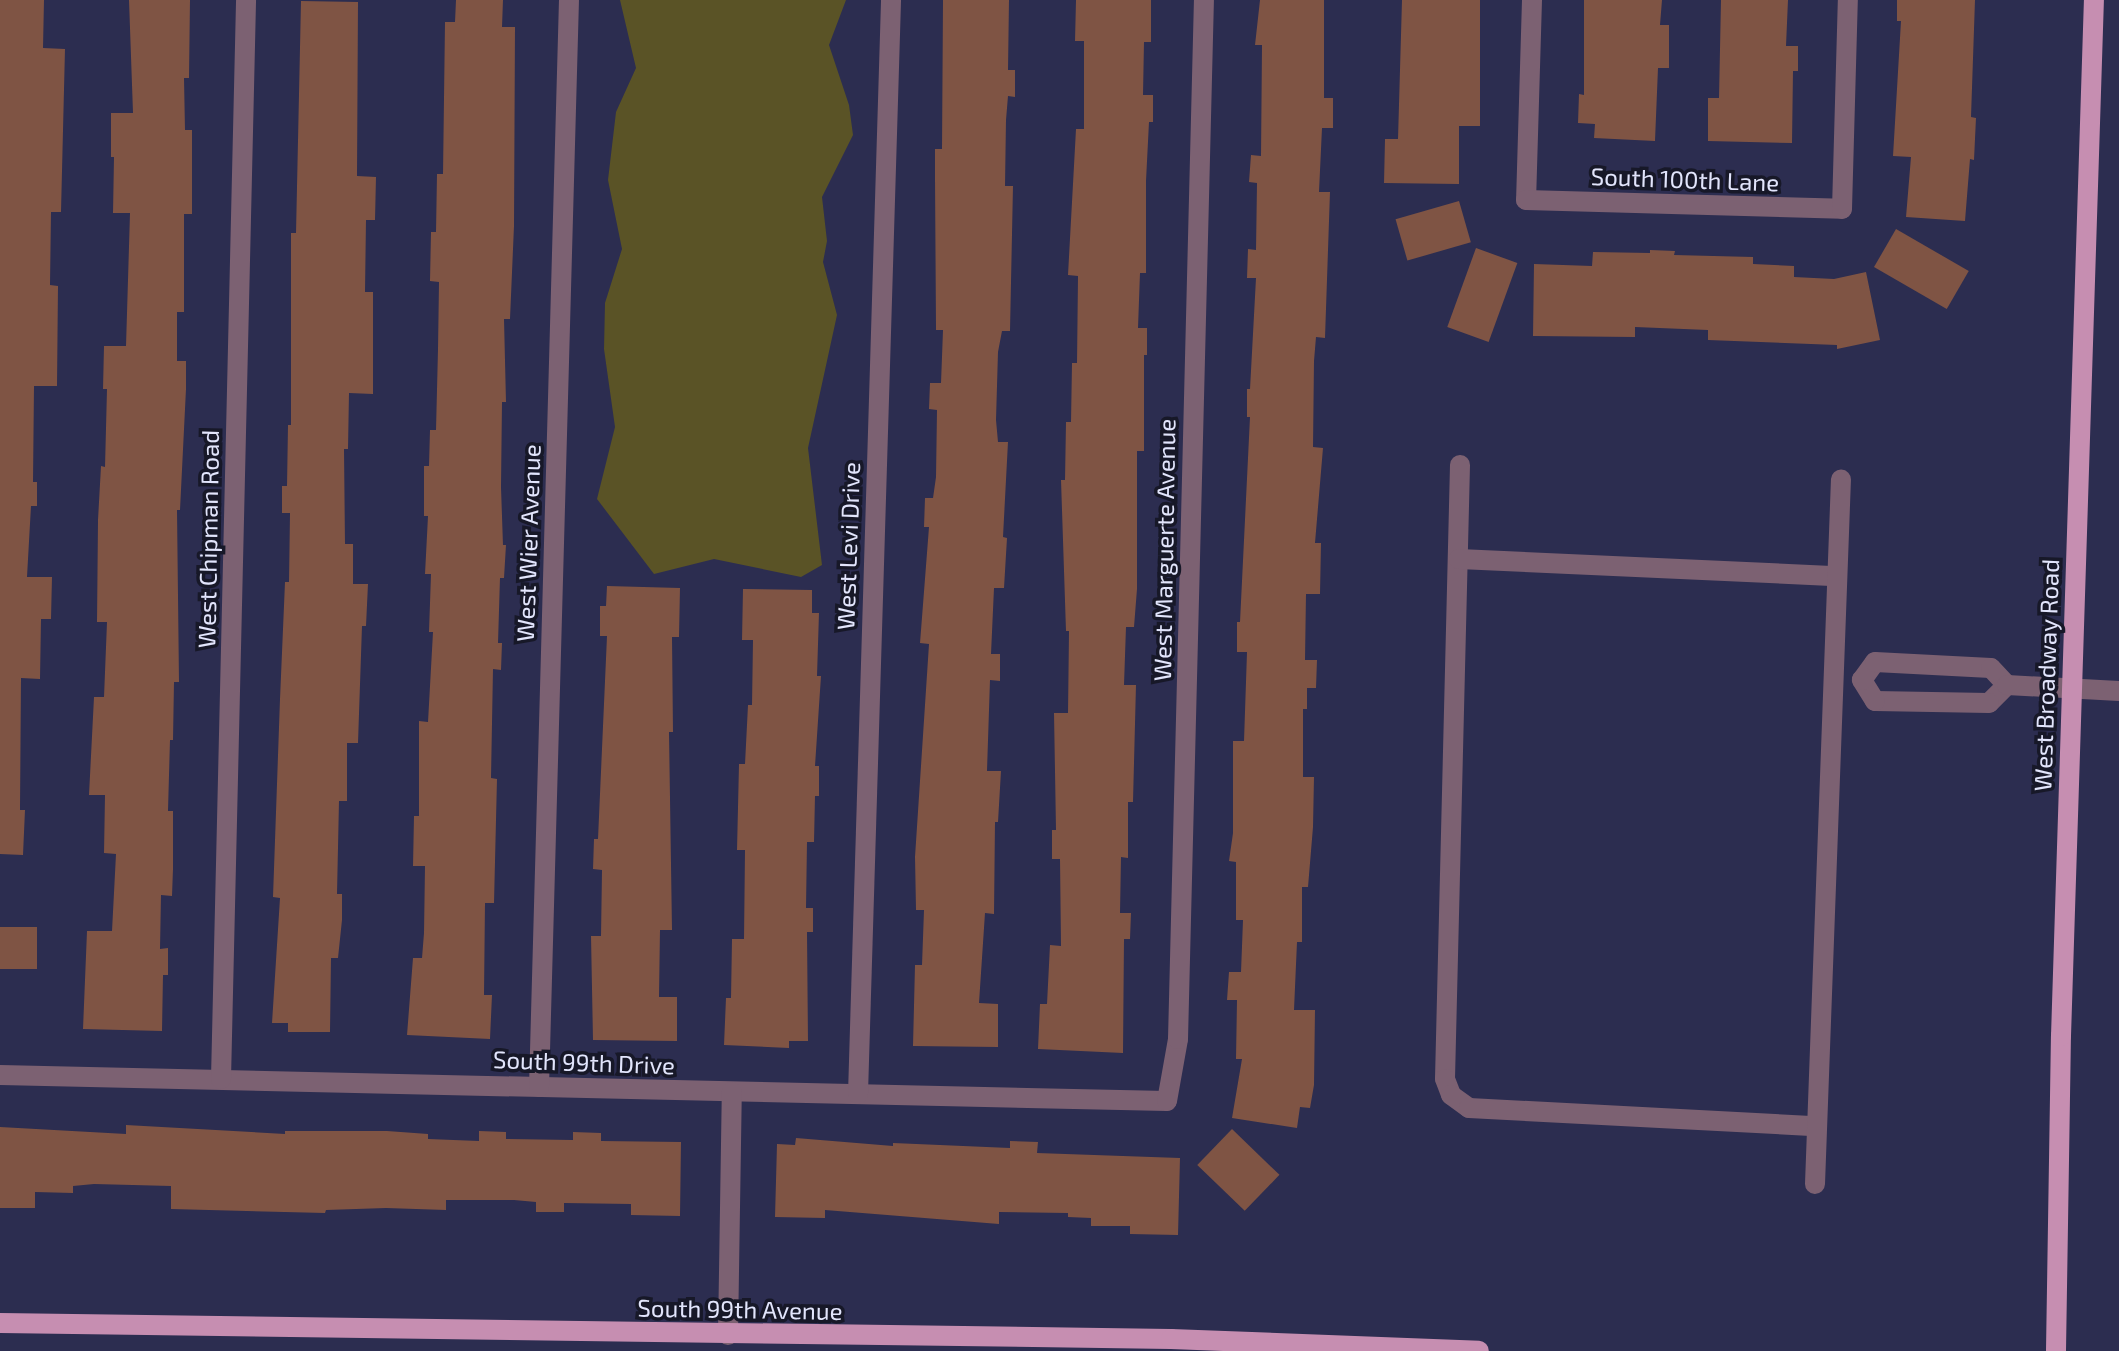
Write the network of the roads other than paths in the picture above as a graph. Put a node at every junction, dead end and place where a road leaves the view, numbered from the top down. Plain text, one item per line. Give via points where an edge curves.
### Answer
1 (246, 0) edge
2 (569, 0) edge
3 (891, 0) edge
4 (1204, 0) edge
5 (1532, 0) edge
6 (1848, 0) edge
7 (2094, 0) edge
8 (1460, 465) dead end
9 (1841, 479) dead end
10 (1459, 559) junction
11 (1837, 576) junction
12 (1833, 679) junction
13 (1862, 680) junction
14 (2007, 685) junction
15 (2071, 689) junction
16 (2119, 691) edge
17 (0, 1075) edge
18 (221, 1079) junction
19 (539, 1087) junction
20 (732, 1092) junction
21 (858, 1094) junction
22 (1167, 1101) joint
23 (1816, 1126) junction
24 (1815, 1184) dead end
25 (0, 1323) edge
26 (728, 1335) junction
27 (1171, 1345) edge
28 (1210, 1346) edge
29 (1479, 1351) edge
30 (2056, 1351) edge

1 - 18 street, West Chipman Road
2 - 19 street, West Wier Avenue
3 - 21 street, West Levi Drive
4 - 22 street, West Marguerte Avenue via 1178,1039
5 - 6 street, South 100th Lane via 1526,200 1842,209
7 - 15 main road, West Broadway Road
8 - 10 street
9 - 11 street
10 - 11 street
10 - 23 street via 1445,1079 1451,1095 1469,1108
11 - 12 street
12 - 13 street
12 - 23 street
13 - 14 street via 1875,662 1991,668
13 - 14 street via 1875,701 1989,703
14 - 15 street
15 - 16 street
15 - 30 main road, West Broadway Road
17 - 18 street, South 99th Drive
18 - 19 street, South 99th Drive
19 - 20 street, South 99th Drive
20 - 21 street, South 99th Drive
20 - 26 street
21 - 22 street, South 99th Drive
23 - 24 street
25 - 26 main road, South 99th Avenue
26 - 27 main road, South 99th Avenue
27 - 28 main road, South 99th Avenue
28 - 29 main road, South 99th Avenue

